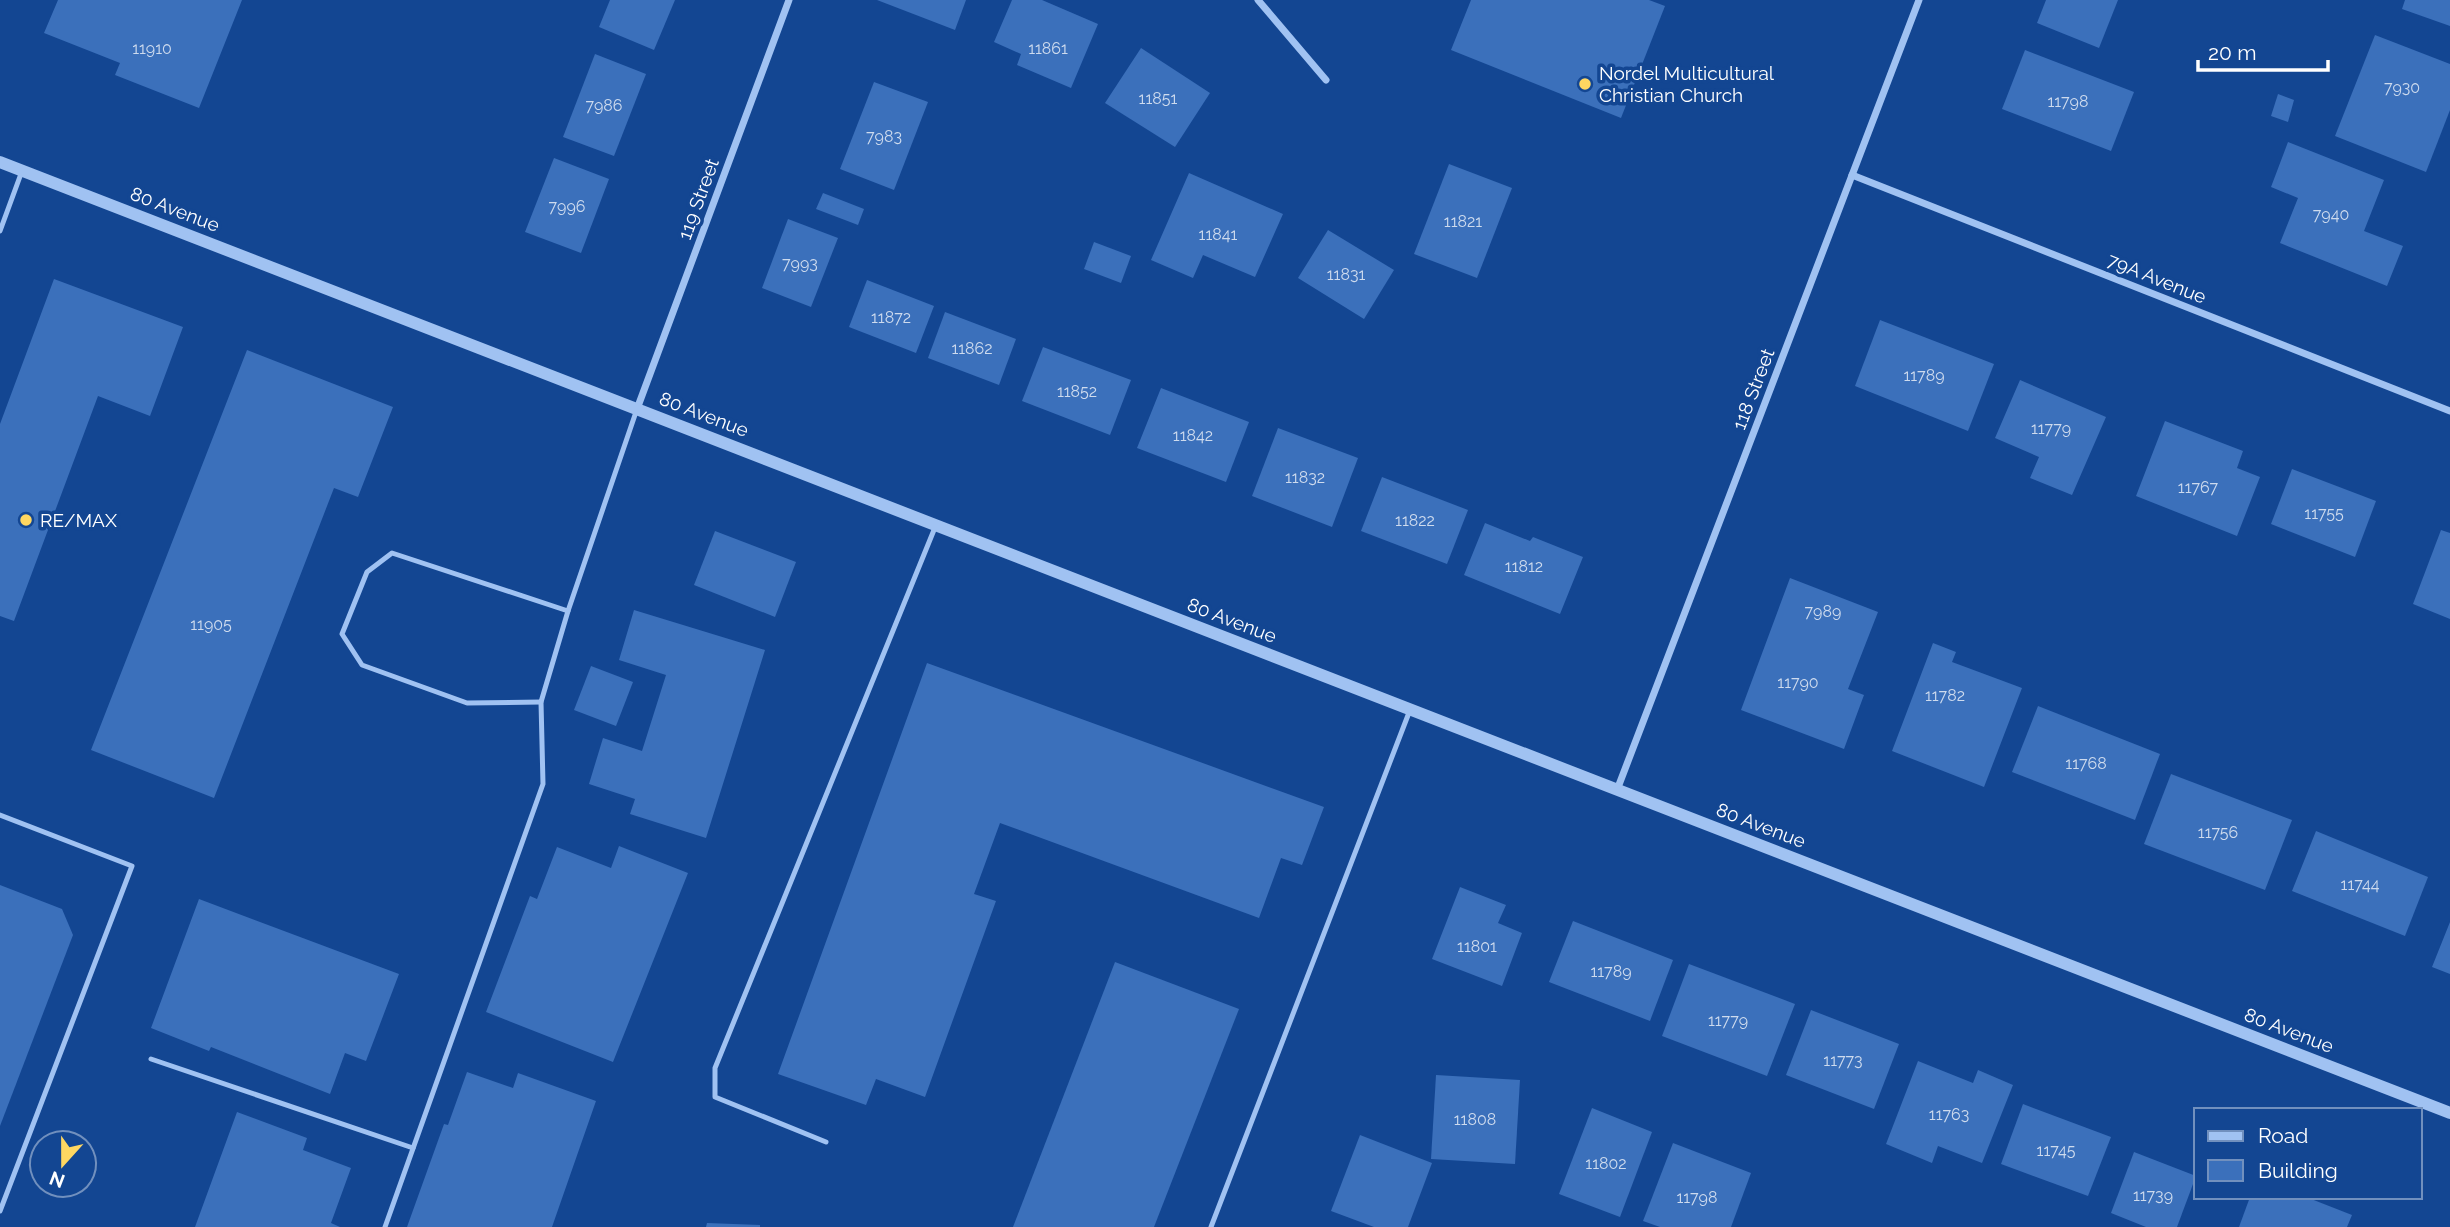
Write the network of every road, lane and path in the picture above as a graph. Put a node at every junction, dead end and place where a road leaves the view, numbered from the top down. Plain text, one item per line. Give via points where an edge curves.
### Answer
1 (789, 0) edge
2 (1258, 0) edge
3 (1919, 0) edge
4 (1326, 80) dead end
5 (0, 162) edge
6 (22, 171) junction
7 (1852, 175) junction
8 (0, 231) edge
9 (637, 409) junction
10 (2450, 411) edge
11 (936, 525) junction
12 (568, 611) junction
13 (541, 702) junction
14 (1410, 710) junction
15 (1617, 790) junction
16 (0, 815) edge
17 (151, 1059) dead end
18 (2450, 1114) edge
19 (826, 1142) dead end
20 (413, 1148) junction
21 (0, 1210) edge
22 (385, 1227) edge
23 (1211, 1227) edge

1 - 9 street, 119 Street
2 - 4 street
3 - 7 street, 118 Street
5 - 6 street, 80 Avenue
6 - 8 lane
6 - 9 street, 80 Avenue
7 - 10 street, 79A Avenue
7 - 15 street, 118 Street
9 - 11 street, 80 Avenue
9 - 12 lane
11 - 14 street, 80 Avenue
11 - 19 lane via 715,1068 715,1097
12 - 13 lane
12 - 13 lane via 392,553 367,572 342,634 362,665 467,703
13 - 20 lane via 543,784
14 - 15 street, 80 Avenue
14 - 23 lane
15 - 18 street, 80 Avenue
16 - 21 lane via 132,866
17 - 20 lane
20 - 22 lane

